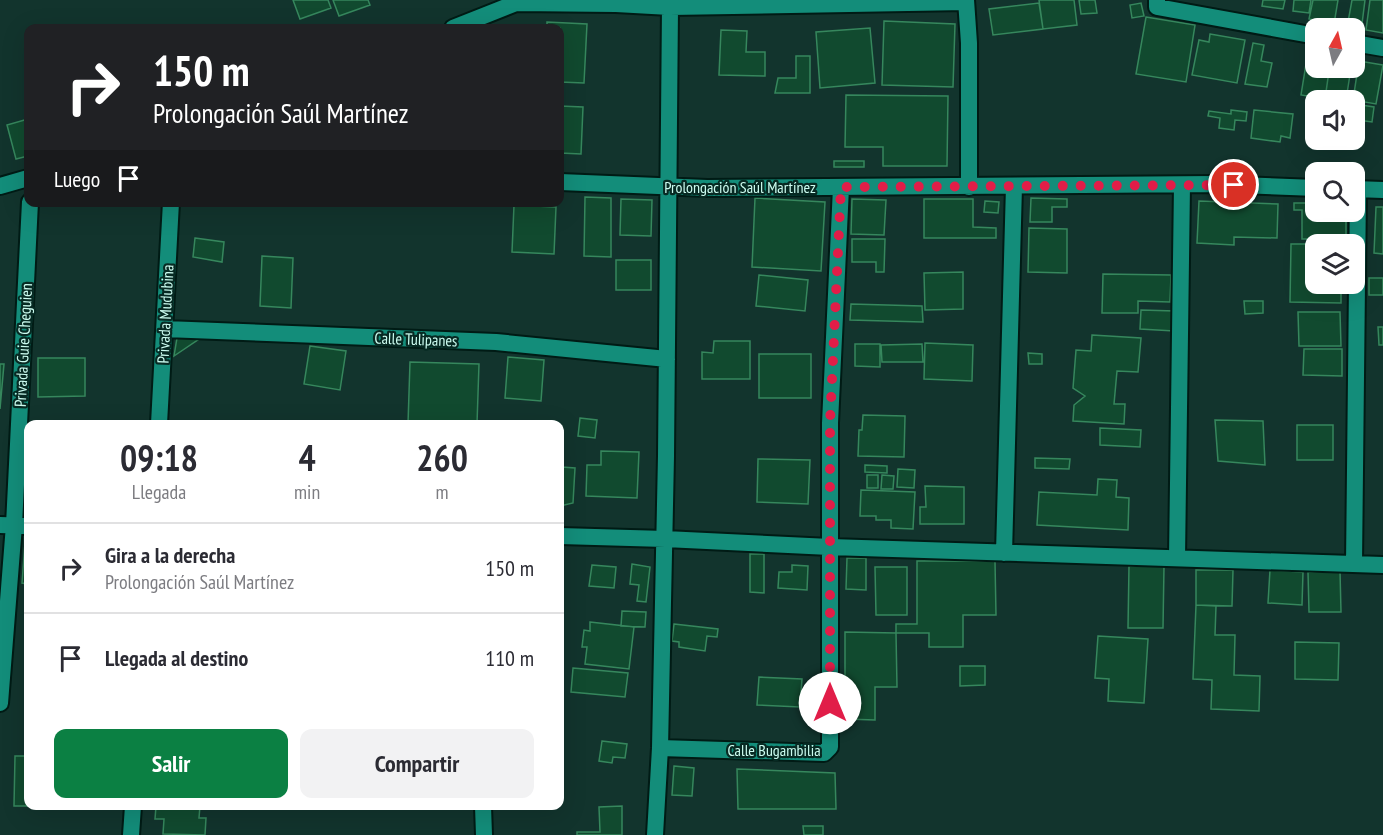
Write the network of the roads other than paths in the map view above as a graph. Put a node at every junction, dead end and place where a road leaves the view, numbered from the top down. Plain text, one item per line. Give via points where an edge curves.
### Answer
1 (1156, 0) edge
2 (966, 1) edge
3 (670, 7) junction
4 (463, 24) edge
5 (1305, 34) edge
6 (1365, 45) edge
7 (1383, 48) edge
8 (24, 179) edge
9 (564, 182) edge
10 (1182, 185) junction
11 (0, 186) edge
12 (668, 186) junction
13 (1014, 186) junction
14 (841, 187) junction
15 (969, 187) junction
16 (1305, 188) edge
17 (1365, 189) edge
18 (1383, 190) edge
19 (30, 207) edge
20 (171, 207) edge
21 (1356, 222) edge
22 (165, 329) junction
23 (667, 359) junction
24 (159, 420) edge
25 (14, 525) edge
26 (564, 536) edge
27 (665, 539) junction
28 (830, 547) junction
29 (1004, 553) junction
30 (1177, 558) junction
31 (1354, 564) junction
32 (1383, 565) edge
33 (0, 703) edge
34 (660, 748) junction
35 (133, 810) edge
36 (483, 810) edge
37 (131, 835) edge
38 (484, 835) edge
39 (655, 835) edge

1 - 5 street via 1157,7
2 - 3 street
2 - 15 street
3 - 4 street via 516,3
3 - 12 street
6 - 7 street
8 - 11 street
9 - 12 street, Prolongación Saúl Martínez
10 - 13 street, Prolongación Saúl Martínez
10 - 16 street, Prolongación Saúl Martínez
10 - 30 street
12 - 14 street, Prolongación Saúl Martínez
12 - 23 street
13 - 15 street, Prolongación Saúl Martínez
13 - 29 street
14 - 15 street, Prolongación Saúl Martínez
14 - 28 street, Calle Bugambilia via 830,423
17 - 18 street
19 - 25 street, Privada Guie Cheguien
20 - 22 street, Privada Mudubina
21 - 31 street
22 - 23 street, Calle Tulipanes via 496,342
22 - 24 street, Privada Mudubina
23 - 27 street
25 - 33 street, Privada Guie Cheguien
26 - 27 street
27 - 28 street
27 - 34 street
28 - 29 street
28 - 34 street, Calle Bugambilia via 830,747 824,753
29 - 30 street
30 - 31 street
31 - 32 street
34 - 39 street
35 - 37 street
36 - 38 street

